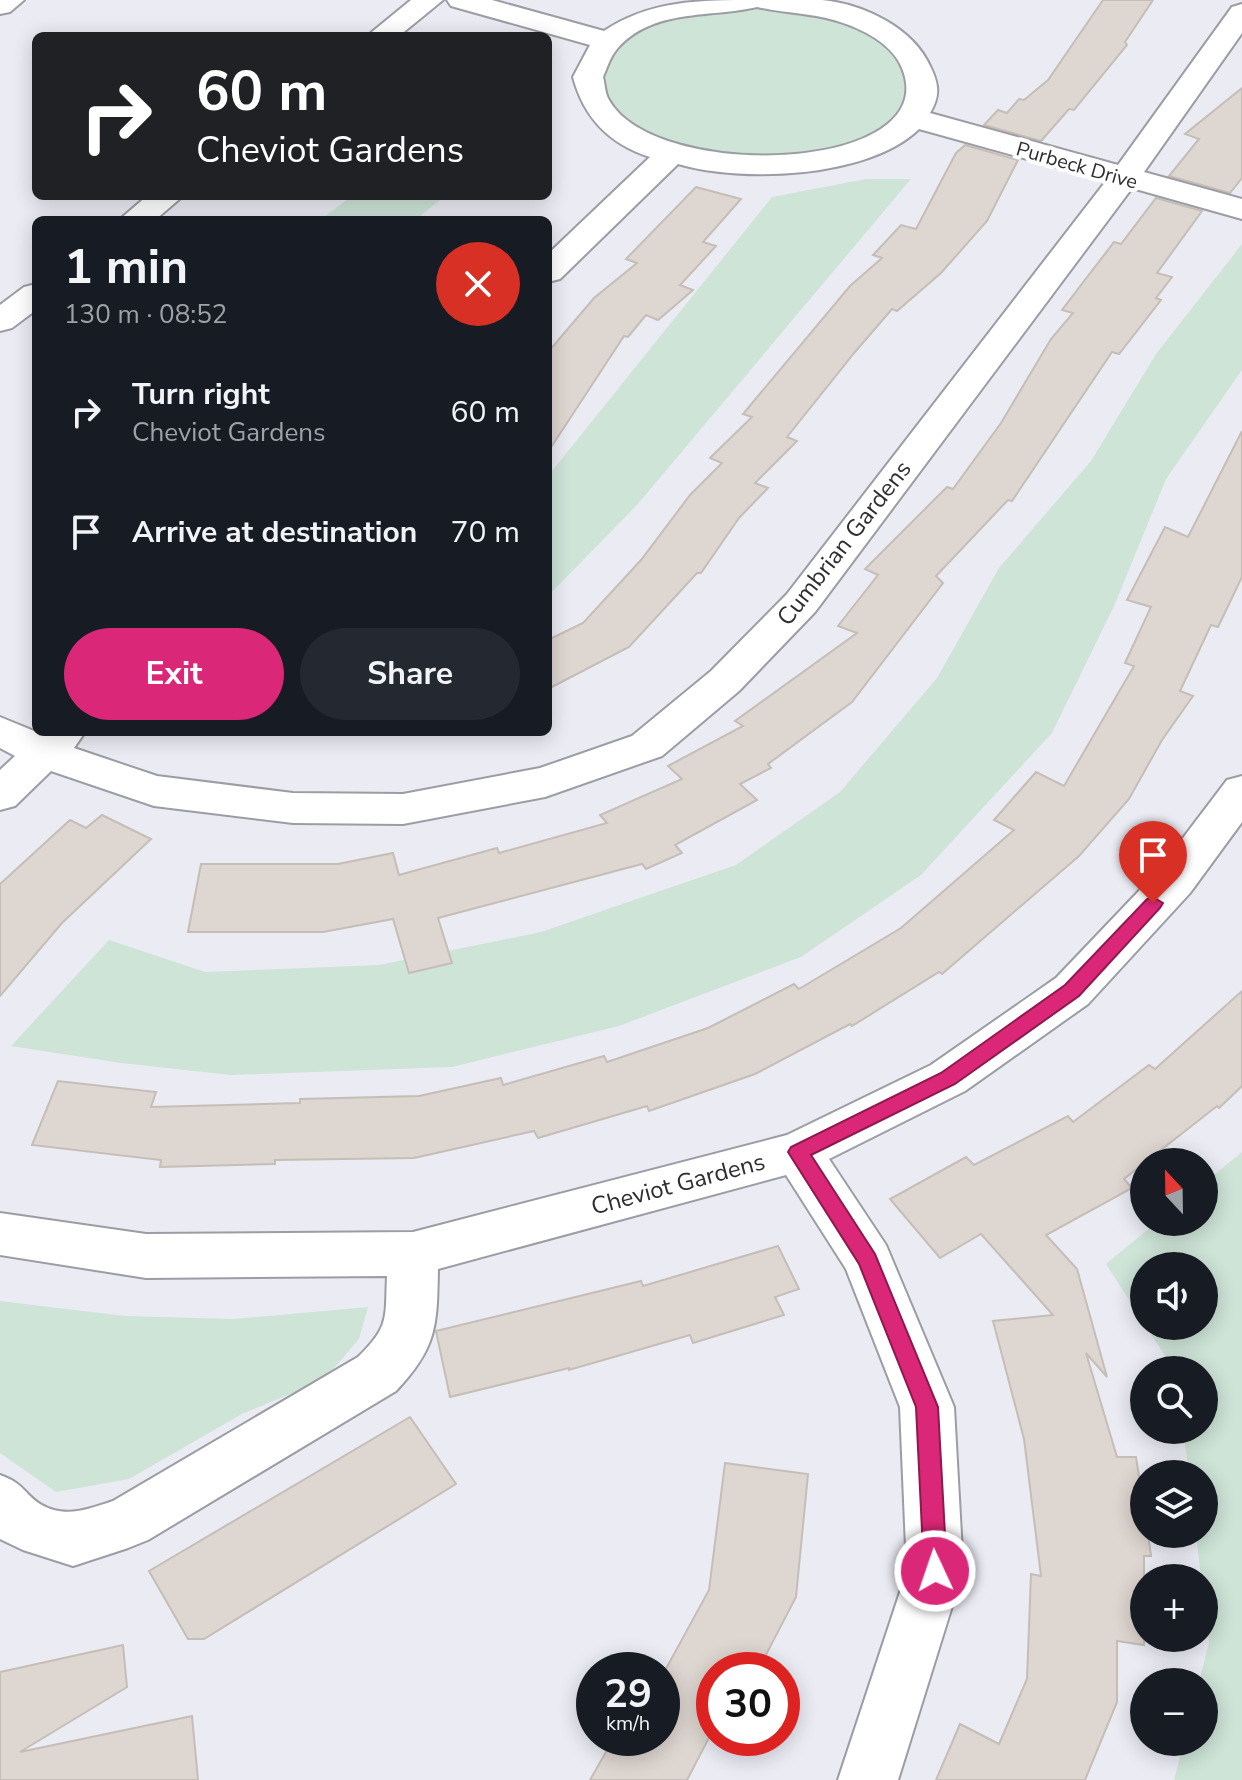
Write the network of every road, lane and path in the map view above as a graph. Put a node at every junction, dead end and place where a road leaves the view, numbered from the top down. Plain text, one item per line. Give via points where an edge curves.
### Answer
1 (10, 0) edge
2 (429, 0) edge
3 (461, 0) edge
4 (751, 0) edge
5 (763, 0) edge
6 (0, 6) edge
7 (852, 7) edge
8 (1242, 13) edge
9 (386, 32) edge
10 (608, 41) junction
11 (913, 118) junction
12 (671, 154) junction
13 (1124, 178) junction
14 (162, 200) edge
15 (1242, 209) edge
16 (140, 216) edge
17 (552, 268) edge
18 (32, 297) edge
19 (0, 321) edge
20 (0, 731) edge
21 (54, 742) edge
22 (1242, 791) edge
23 (0, 795) edge
24 (798, 1152) junction
25 (0, 1234) edge
26 (413, 1254) junction
27 (0, 1500) edge
28 (868, 1780) edge

1 - 6 street
2 - 9 street
3 - 10 street
4 - 10 street via 692,5 641,20
5 - 7 street
7 - 11 street via 918,62 925,91
8 - 13 street, Cumbrian Gardens
10 - 12 street via 588,77 595,105 624,133
11 - 12 street via 896,133 853,154 806,165 745,167
11 - 13 street, Purbeck Drive
12 - 17 street
13 - 15 street, Purbeck Drive
13 - 21 street, Cumbrian Gardens via 801,603 725,681 647,746 545,782 403,809 293,808 154,791
14 - 16 street
18 - 19 street
20 - 21 street, Cumbrian Gardens
21 - 23 street
22 - 24 street, Cheviot Gardens via 1174,882 1072,991 948,1078
24 - 26 street, Cheviot Gardens
24 - 28 street via 868,1260 927,1407 935,1571
25 - 26 street, Cheviot Gardens via 146,1256
26 - 27 street via 411,1322 401,1350 377,1374 339,1397 128,1522 73,1540 23,1524

